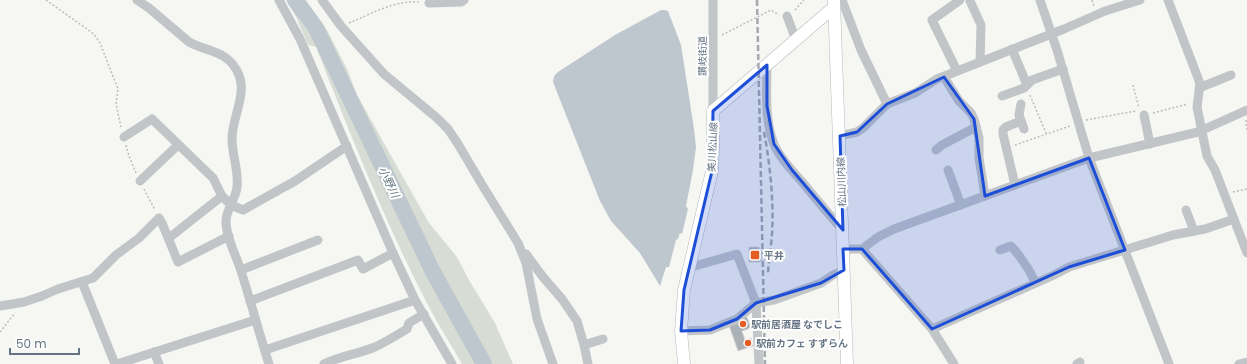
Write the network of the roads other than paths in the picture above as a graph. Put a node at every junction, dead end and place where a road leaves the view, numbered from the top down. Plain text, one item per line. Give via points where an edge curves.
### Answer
1 (137, 0) edge
2 (279, 0) edge
3 (322, 0) edge
4 (464, 0) edge
5 (713, 0) edge
6 (960, 0) edge
7 (1040, 0) edge
8 (1140, 0) edge
9 (1168, 0) edge
10 (970, 1) edge
11 (837, 2) edge
12 (429, 3) road end
13 (787, 16) road end
14 (1051, 34) junction
15 (796, 40) junction
16 (1012, 50) junction
17 (980, 62) junction
18 (767, 65) junction
19 (1063, 69) junction
20 (957, 71) junction
21 (1231, 75) dead end
22 (944, 77) junction
23 (1027, 85) junction
24 (1199, 88) junction
25 (1002, 96) dead end
26 (887, 104) junction
27 (1021, 104) dead end
28 (1247, 110) edge
29 (713, 111) junction
30 (1144, 115) road end
31 (976, 127) junction
32 (1202, 130) junction
33 (840, 136) junction
34 (124, 138) road end
35 (1150, 144) junction
36 (178, 145) junction
37 (347, 146) junction
38 (936, 150) dead end
39 (1089, 158) junction
40 (948, 170) dead end
41 (140, 181) road end
42 (1015, 185) junction
43 (222, 196) junction
44 (985, 196) junction
45 (961, 205) junction
46 (231, 206) junction
47 (1186, 210) dead end
48 (1234, 219) junction
49 (843, 230) junction
50 (1194, 231) junction
51 (229, 236) junction
52 (169, 238) junction
53 (318, 240) dead end
54 (518, 243) junction
55 (843, 249) junction
56 (862, 249) junction
57 (1000, 250) dead end
58 (1125, 250) junction
59 (1247, 253) edge
60 (393, 254) junction
61 (688, 268) junction
62 (241, 270) junction
63 (844, 270) junction
64 (82, 282) junction
65 (1036, 283) junction
66 (415, 300) junction
67 (250, 301) junction
68 (756, 303) junction
69 (0, 306) edge
70 (424, 314) junction
71 (255, 320) junction
72 (932, 330) junction
73 (681, 331) junction
74 (603, 339) dead end
75 (584, 345) junction
76 (265, 350) junction
77 (154, 352) junction
78 (1247, 362) edge
79 (116, 364) edge
80 (159, 364) edge
81 (269, 364) edge
82 (324, 364) edge
83 (452, 364) edge
84 (553, 364) edge
85 (588, 364) edge
86 (682, 364) edge
87 (758, 364) edge
88 (847, 364) edge
89 (954, 364) edge
90 (1169, 364) edge
91 (1239, 364) edge

1 - 46 street via 189,42 228,58 238,71 242,89 232,137 238,182
2 - 37 street via 300,39
3 - 54 street via 341,26 384,74 448,129
4 - 12 street
5 - 29 street, 讃岐街道
6 - 20 street via 932,20
7 - 14 street
8 - 14 street via 1105,11
9 - 24 street via 1198,78
10 - 17 street via 981,25
11 - 15 main road, 美川松山線
11 - 26 street
11 - 33 main road, 松山川内線
13 - 15 street
14 - 16 street
14 - 19 street
15 - 18 main road, 美川松山線
16 - 17 street
16 - 23 street
17 - 20 street
18 - 29 main road, 美川松山線
18 - 49 street via 767,106 774,144 792,170
19 - 23 street via 1032,80
19 - 39 street
20 - 22 street
21 - 24 street
22 - 26 street via 915,93
22 - 31 street via 959,101 971,113
23 - 25 street
24 - 32 street via 1197,101
26 - 33 street via 863,128
27 - 42 street via 1019,115 1023,125 1006,127 1003,134
28 - 32 street
29 - 61 main road, 美川松山線 via 712,171
30 - 35 street
31 - 38 street
31 - 44 street
32 - 35 street
32 - 48 street via 1207,156
33 - 49 main road, 松山川内線
34 - 36 street via 152,119
35 - 39 street
36 - 41 street
36 - 43 street via 213,178
37 - 46 street via 295,181 243,210
37 - 60 street
39 - 42 street
39 - 58 street
40 - 45 street
42 - 44 street
43 - 46 street
43 - 52 street
44 - 45 street
45 - 56 street via 894,229
46 - 51 street via 226,223
47 - 50 street
48 - 50 street
48 - 59 street
49 - 55 main road, 松山川内線
50 - 58 street
51 - 52 street via 178,262
51 - 62 street
52 - 64 street via 159,218 140,238 116,255 93,278
53 - 62 street
54 - 75 street via 577,321
54 - 84 street via 526,263 537,319
55 - 56 street
55 - 63 main road, 松山川内線
56 - 72 street
57 - 65 street via 1011,246
58 - 65 street via 1069,267
58 - 90 street
60 - 66 street
60 - 67 street via 363,270 358,260
61 - 68 street via 737,254
61 - 73 main road, 美川松山線
62 - 67 street
63 - 68 street via 821,283 774,300
63 - 88 main road, 松山川内線
64 - 69 street via 24,302
64 - 79 street
65 - 72 street
66 - 70 street
66 - 76 street
67 - 71 street
68 - 73 street via 737,319 710,330
68 - 87 street
70 - 82 street via 409,324 407,329 375,347 335,358
70 - 83 street
71 - 76 street
71 - 77 street
72 - 89 street
73 - 86 main road, 美川松山線
74 - 75 street
75 - 85 street
76 - 81 street
77 - 79 street
77 - 80 street
78 - 91 street

